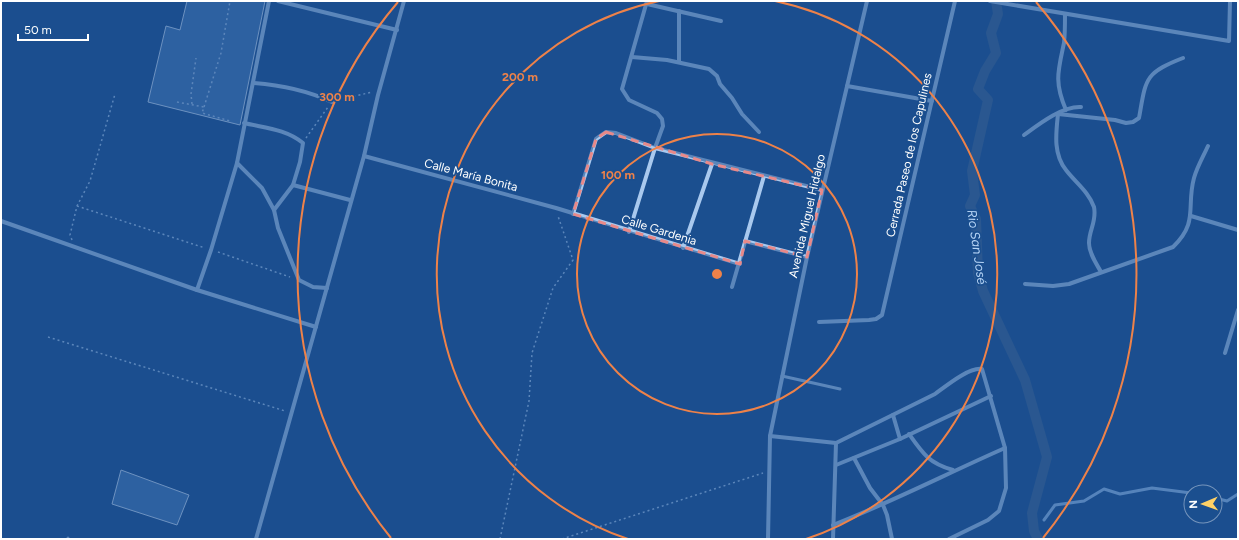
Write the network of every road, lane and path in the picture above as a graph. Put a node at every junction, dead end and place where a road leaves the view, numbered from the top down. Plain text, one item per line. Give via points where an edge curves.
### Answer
1 (230, 1) edge
2 (269, 1) edge
3 (278, 1) edge
4 (404, 1) edge
5 (867, 1) edge
6 (955, 1) edge
7 (990, 1) edge
8 (1230, 1) edge
9 (647, 2) edge
10 (678, 11) junction
11 (1065, 15) junction
12 (721, 21) dead end
13 (397, 30) junction
14 (632, 56) junction
15 (196, 58) dead end
16 (1183, 58) dead end
17 (679, 62) junction
18 (254, 83) junction
19 (847, 86) junction
20 (380, 90) junction
21 (115, 94) dead end
22 (932, 101) junction
23 (177, 102) dead end
24 (332, 102) junction
25 (192, 105) junction
26 (1081, 106) dead end
27 (204, 107) junction
28 (1066, 110) junction
29 (1058, 114) junction
30 (230, 121) dead end
31 (244, 123) junction
32 (759, 132) dead end
33 (1024, 135) dead end
34 (303, 143) junction
35 (1208, 146) dead end
36 (655, 148) junction
37 (364, 156) junction
38 (237, 163) junction
39 (712, 164) junction
40 (764, 176) junction
41 (293, 185) junction
42 (822, 190) junction
43 (350, 200) junction
44 (77, 206) junction
45 (556, 208) junction
46 (274, 210) junction
47 (573, 214) junction
48 (1191, 216) junction
49 (1, 221) edge
50 (1238, 230) edge
51 (629, 232) junction
52 (745, 241) junction
53 (73, 245) junction
54 (683, 248) junction
55 (211, 250) junction
56 (807, 257) junction
57 (740, 264) junction
58 (1101, 272) junction
59 (299, 280) junction
60 (1025, 284) dead end
61 (732, 287) dead end
62 (327, 288) junction
63 (197, 290) junction
64 (1238, 310) edge
65 (819, 322) dead end
66 (316, 327) junction
67 (48, 337) dead end
68 (1225, 353) dead end
69 (782, 376) junction
70 (840, 390) dead end
71 (991, 396) junction
72 (291, 413) junction
73 (893, 415) junction
74 (909, 434) junction
75 (770, 436) junction
76 (900, 439) junction
77 (836, 443) junction
78 (1006, 448) junction
79 (854, 458) junction
80 (836, 464) junction
81 (953, 470) junction
82 (769, 471) junction
83 (883, 505) junction
84 (833, 525) junction
85 (256, 539) edge
86 (500, 539) edge
87 (562, 539) edge
88 (768, 539) edge
89 (833, 539) edge
90 (892, 539) edge
91 (949, 539) edge

1 - 27 path via 221,53
2 - 18 street
3 - 13 street
4 - 13 street
5 - 19 street, Avenida Miguel Hidalgo
6 - 22 street, Cerrada Paseo de los Capulines
7 - 11 street
8 - 11 street via 1229,41
9 - 10 street
9 - 14 street
10 - 12 street
10 - 17 street
11 - 28 street via 1064,42 1057,72 1061,99
13 - 20 street
14 - 17 street
14 - 36 street via 622,89 629,100 657,113 662,119 664,126
15 - 25 path
16 - 29 street via 1160,67 1149,78 1139,118 1133,122
17 - 32 street via 709,69 717,76 742,114
18 - 24 street via 295,88
18 - 31 street
19 - 22 street
19 - 42 street, Avenida Miguel Hidalgo
20 - 24 path
20 - 37 street
21 - 44 path via 90,181
22 - 65 street, Cerrada Paseo de los Capulines via 882,315 868,320
23 - 25 path
24 - 34 path
25 - 27 path
26 - 28 street
27 - 30 path via 202,114
28 - 29 street
29 - 33 street
29 - 58 street via 1055,139 1058,154 1065,170 1080,184 1093,205 1096,216 1089,244
31 - 34 street via 284,131
31 - 38 street
34 - 41 street
35 - 48 street via 1195,177 1191,195
36 - 39 street
36 - 47 street via 616,133 606,132 596,139
36 - 51 street
37 - 43 street
37 - 45 street, Calle María Bonita
38 - 46 street via 262,188
38 - 55 street
39 - 40 street
39 - 54 street
40 - 42 street
40 - 52 street
41 - 43 street
41 - 46 street
42 - 56 street, Avenida Miguel Hidalgo
43 - 62 street
44 - 53 path via 70,235
44 - 55 path
45 - 47 street, Calle María Bonita
45 - 86 path via 572,260 553,288 532,353 529,402
46 - 59 street via 278,228
47 - 51 street, Calle Gardenia
48 - 50 street
48 - 58 street via 1183,237 1173,247
49 - 53 street
51 - 54 street, Calle Gardenia
52 - 56 street
52 - 57 street
53 - 63 street
54 - 57 street, Calle Gardenia
55 - 59 path
55 - 63 street
56 - 69 street, Avenida Miguel Hidalgo
57 - 61 street
58 - 60 street via 1069,284
59 - 62 street via 313,287
62 - 66 street
63 - 66 street
64 - 68 street
66 - 72 street
67 - 72 path
69 - 70 lane
69 - 75 street, Avenida Miguel Hidalgo
71 - 73 street via 982,369 976,368 935,394
71 - 74 street
71 - 78 street
72 - 85 street
73 - 76 street
73 - 77 street
74 - 76 street
74 - 81 street via 926,457 936,465
75 - 77 street
75 - 82 street, Avenida Miguel Hidalgo
76 - 79 street
77 - 80 street
78 - 81 street
78 - 91 street via 1006,488 999,511 988,520
79 - 80 street
79 - 83 street via 870,488
80 - 84 street
81 - 83 street
82 - 87 path
82 - 88 street, Avenida Miguel Hidalgo
83 - 84 street
83 - 90 street
84 - 89 street

